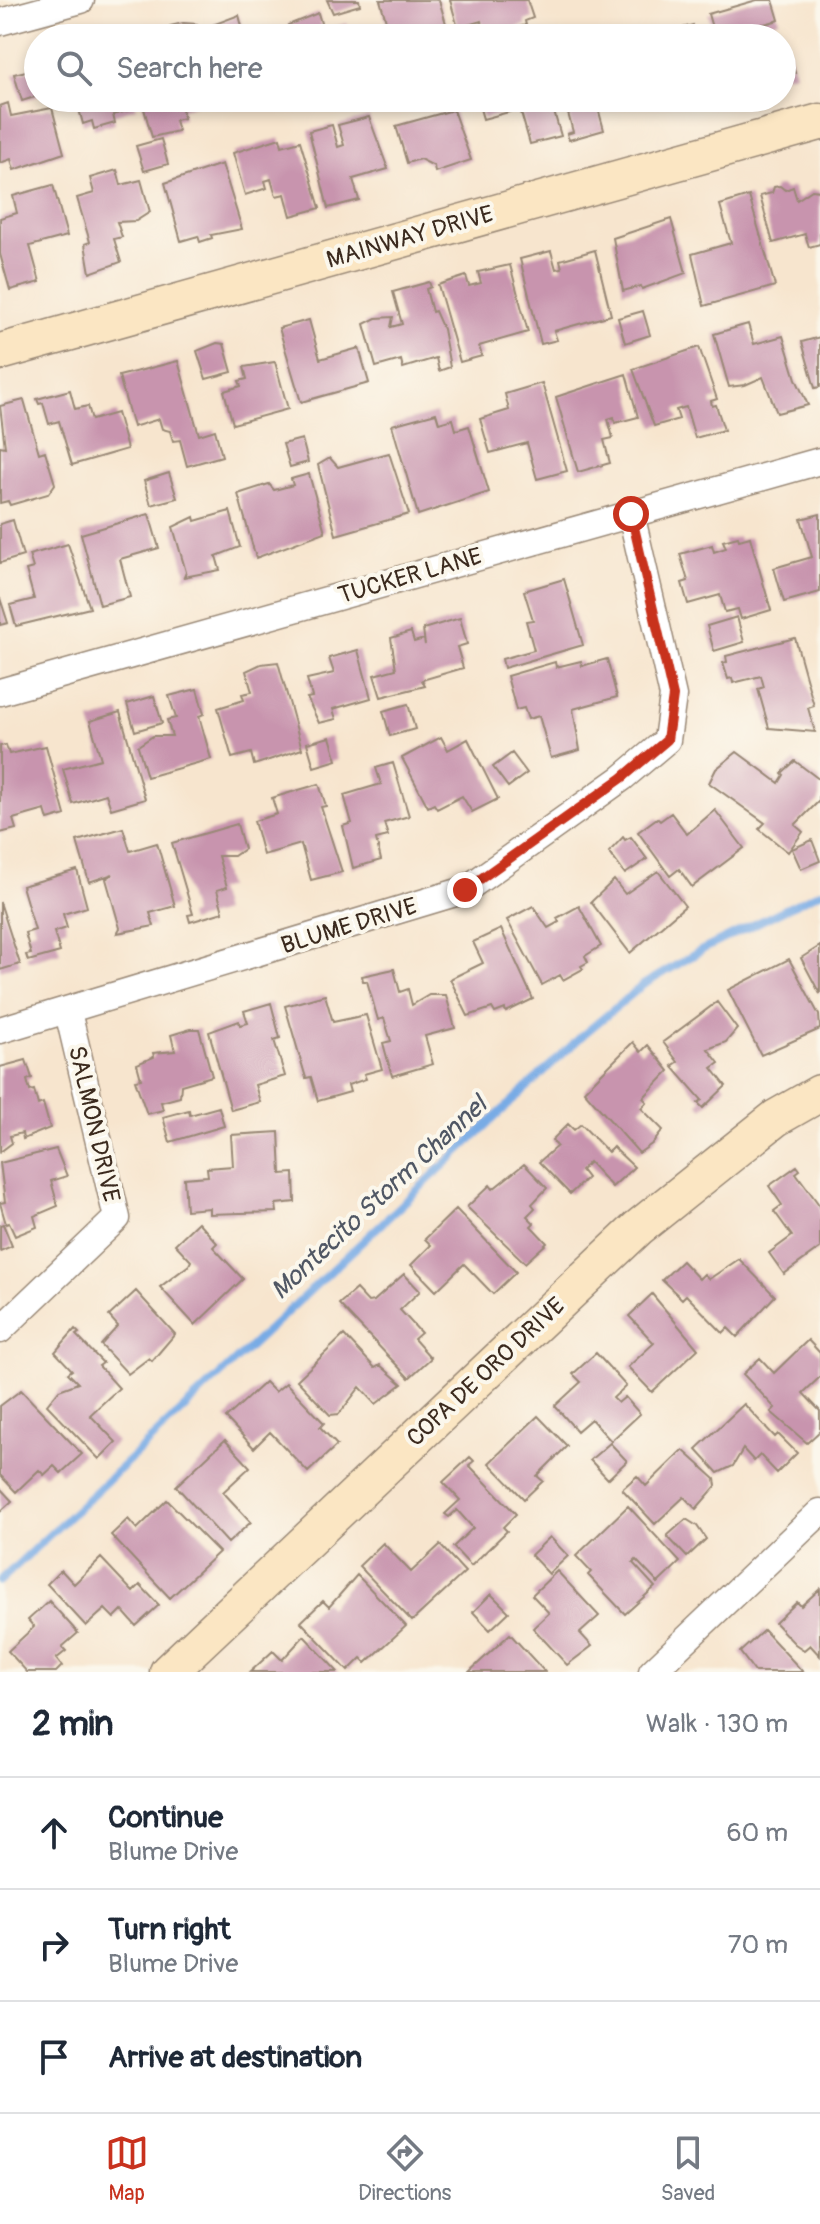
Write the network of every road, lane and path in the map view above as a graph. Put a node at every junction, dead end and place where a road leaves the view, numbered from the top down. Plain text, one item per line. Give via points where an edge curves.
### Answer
1 (81, 0) edge
2 (0, 22) edge
3 (820, 122) edge
4 (0, 352) edge
5 (820, 461) edge
6 (631, 514) junction
7 (0, 692) edge
8 (68, 1012) junction
9 (0, 1030) edge
10 (820, 1093) edge
11 (0, 1330) edge
12 (820, 1512) edge
13 (168, 1672) edge
14 (652, 1672) edge

1 - 2 street
3 - 4 street, MAINWAY DRIVE
5 - 6 street, TUCKER LANE
6 - 7 street, TUCKER LANE
6 - 8 street, BLUME DRIVE via 673,696 667,740 465,890
8 - 9 street, BLUME DRIVE
8 - 11 street, SALMON DRIVE via 117,1218
10 - 13 street, COPA DE ORO DRIVE via 753,1135 638,1228
12 - 14 street

